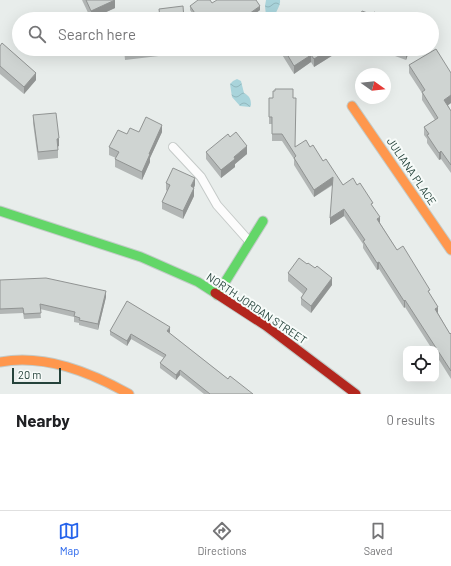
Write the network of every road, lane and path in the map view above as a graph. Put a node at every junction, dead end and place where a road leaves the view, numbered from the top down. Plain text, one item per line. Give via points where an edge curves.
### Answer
1 (352, 106) dead end
2 (173, 147) dead end
3 (0, 211) edge
4 (263, 221) dead end
5 (249, 242) junction
6 (451, 250) edge
7 (217, 295) junction
8 (0, 362) edge
9 (129, 394) edge
10 (356, 394) edge

1 - 6 street, JULIANA PLACE
2 - 5 lane via 201,177 217,205
3 - 7 street, NORTH JORDAN STREET via 141,257 198,282
4 - 5 street
5 - 7 street
7 - 10 street, NORTH JORDAN STREET via 266,326
8 - 9 street via 31,359 58,365 86,373

